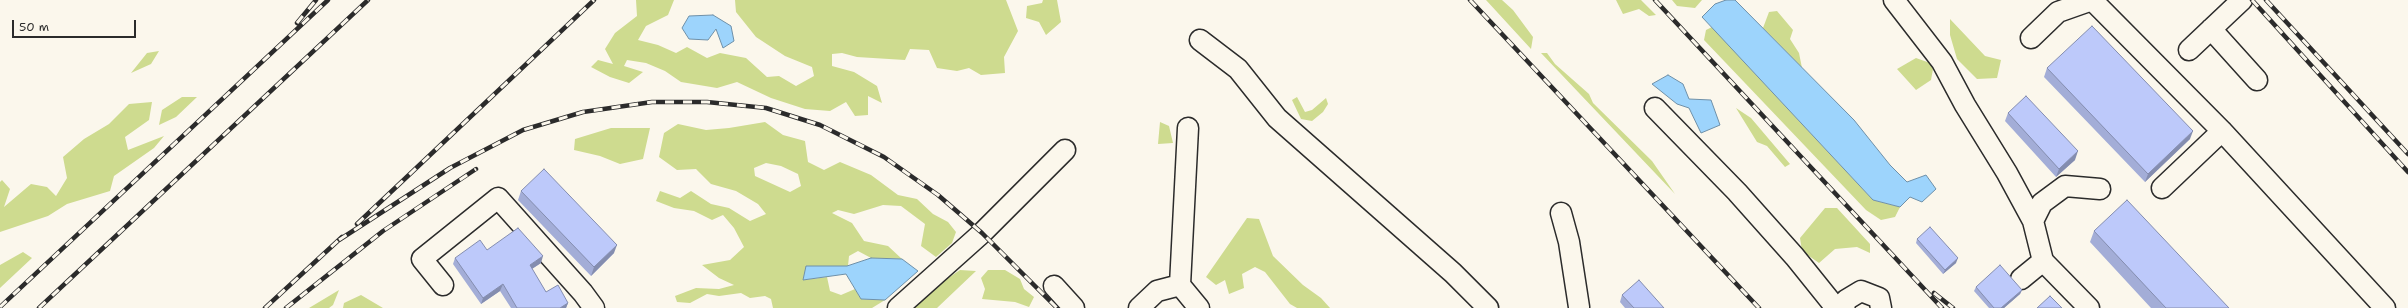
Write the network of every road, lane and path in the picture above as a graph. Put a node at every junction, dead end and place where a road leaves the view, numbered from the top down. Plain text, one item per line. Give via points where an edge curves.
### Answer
1 (1894, 0) edge
2 (2092, 0) edge
3 (2234, 3) edge
4 (2210, 29) junction
5 (2031, 38) dead end
6 (1200, 40) dead end
7 (2189, 50) dead end
8 (2257, 80) dead end
9 (1655, 108) dead end
10 (1188, 128) dead end
11 (2222, 131) junction
12 (1065, 150) dead end
13 (2162, 188) dead end
14 (2100, 189) dead end
15 (1561, 213) dead end
16 (2033, 221) junction
17 (2043, 261) junction
18 (2021, 279) dead end
19 (443, 285) dead end
20 (1180, 285) junction
21 (1054, 286) dead end
22 (594, 308) edge
23 (898, 308) edge
24 (1074, 308) edge
25 (1139, 308) edge
26 (1199, 308) edge
27 (1488, 308) edge
28 (1578, 308) edge
29 (1836, 308) edge
30 (1844, 308) edge
31 (1881, 308) edge
32 (2089, 308) edge
33 (2385, 308) edge

1 - 16 lane via 1942,62 1964,106 2007,173
2 - 5 lane via 2058,12
2 - 11 lane
3 - 4 lane
4 - 7 lane
4 - 8 lane
6 - 27 lane via 1238,69 1283,123 1453,273
9 - 29 lane via 1737,192
10 - 20 lane
11 - 13 lane
11 - 33 lane
12 - 23 lane via 982,233
14 - 16 lane via 2065,186 2042,203
15 - 28 lane via 1569,242
16 - 17 lane
17 - 18 lane
17 - 32 lane
19 - 22 lane via 422,258 498,198
20 - 25 lane via 1157,291
20 - 26 lane
21 - 24 lane
30 - 31 lane via 1846,300 1861,291 1879,298

